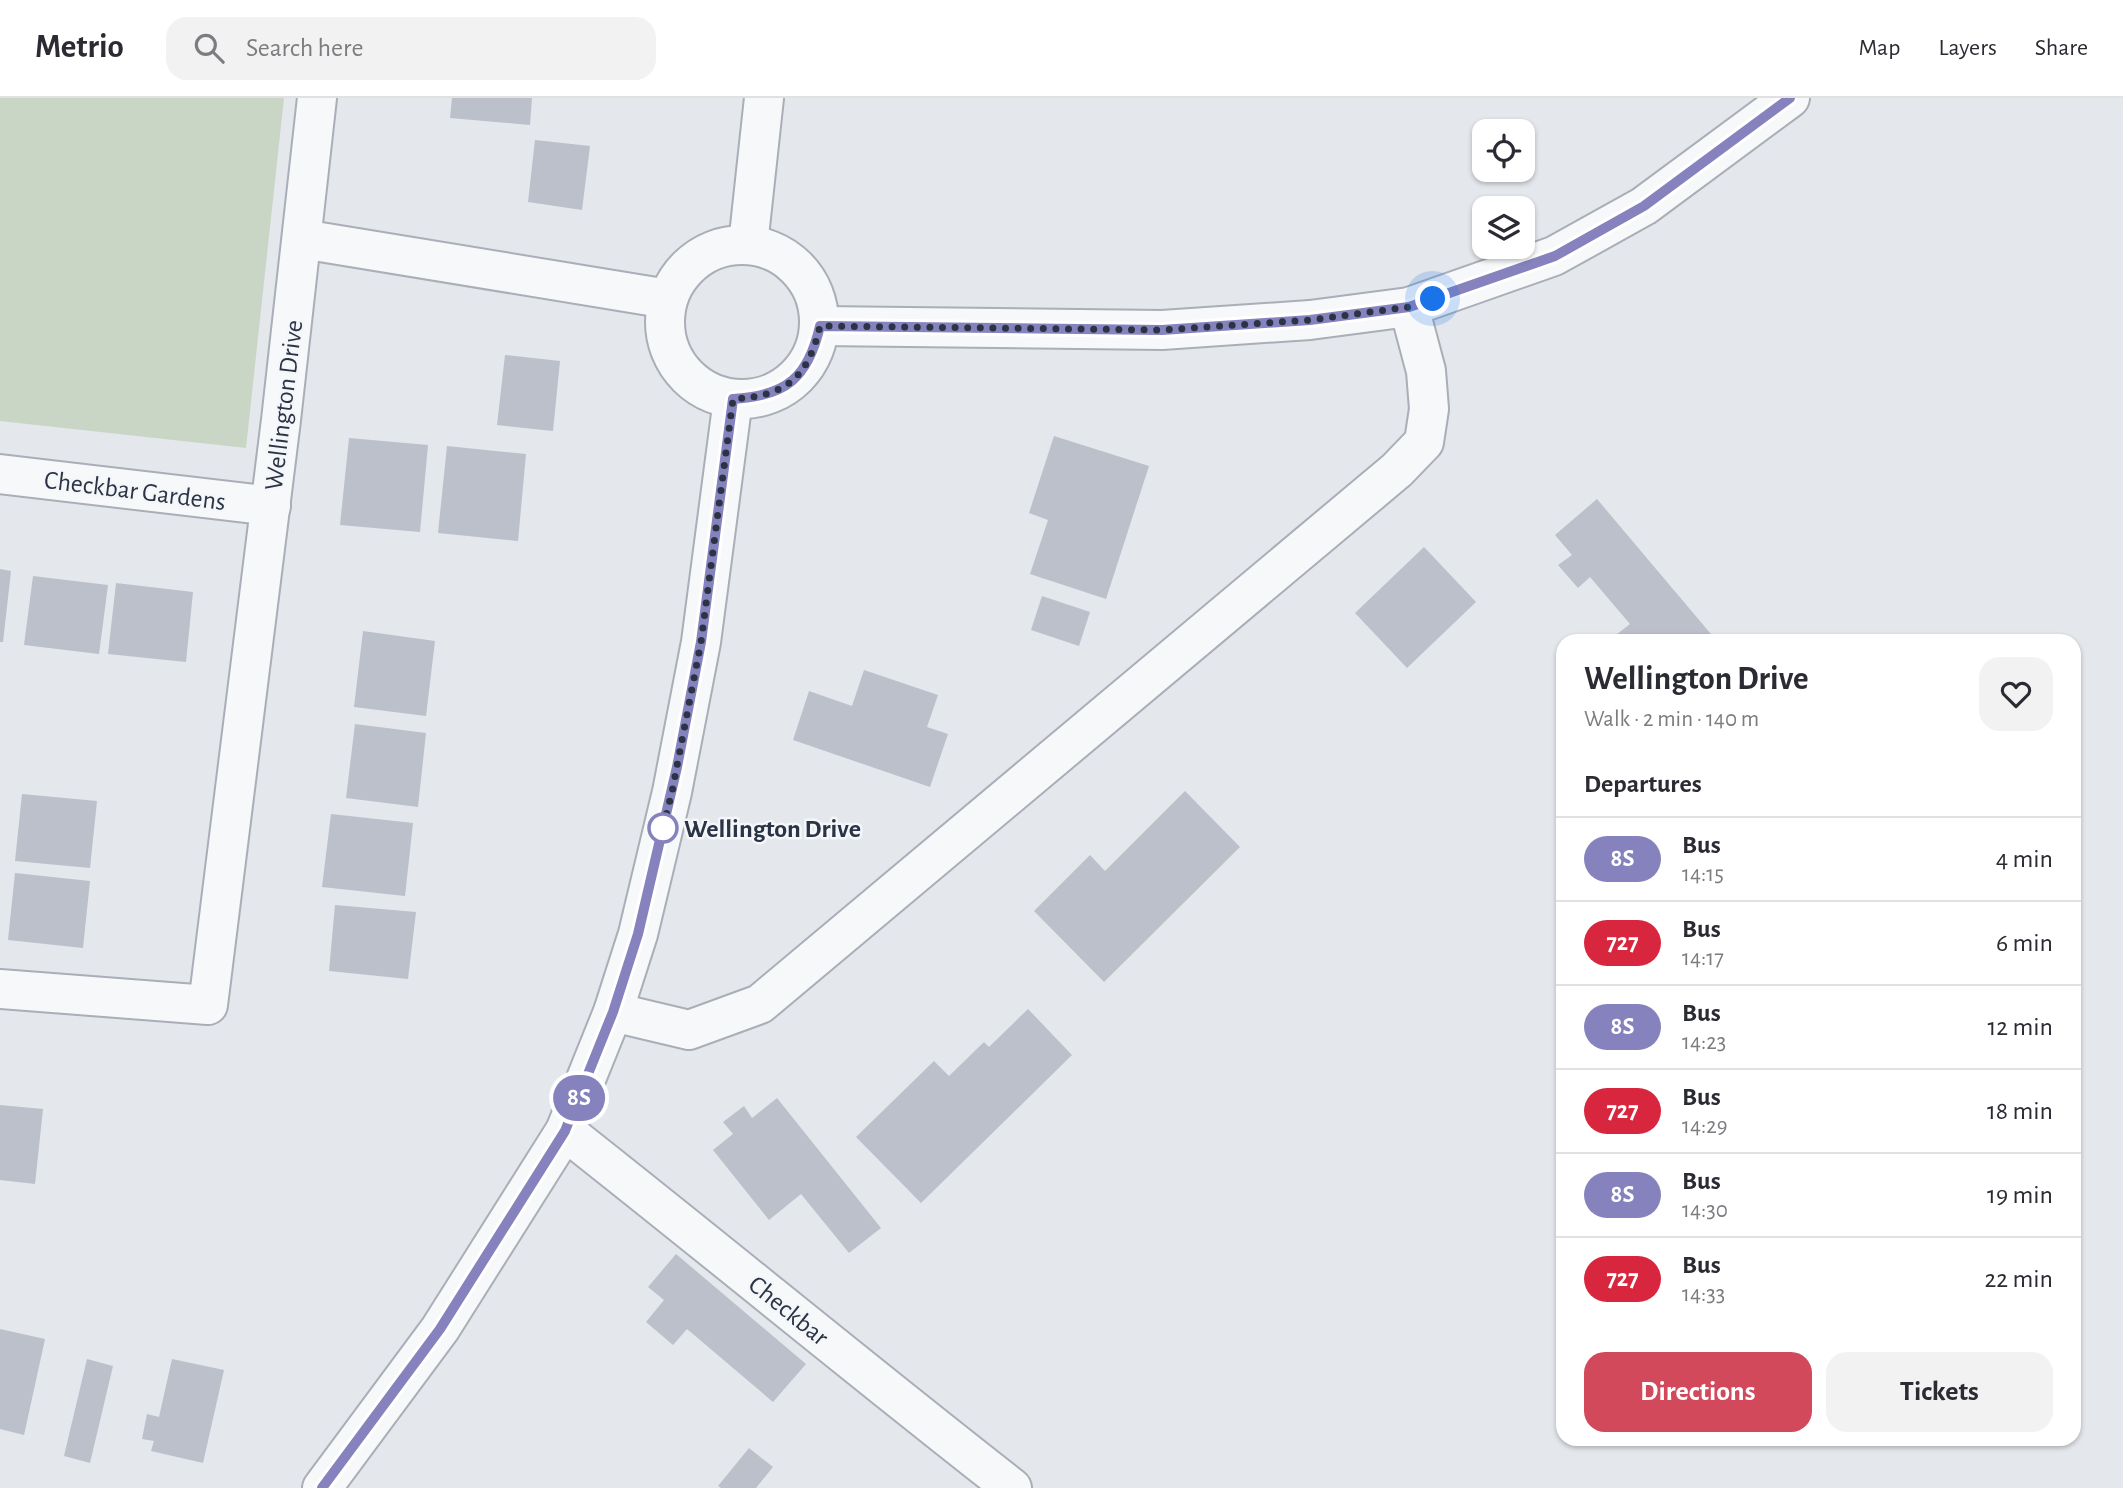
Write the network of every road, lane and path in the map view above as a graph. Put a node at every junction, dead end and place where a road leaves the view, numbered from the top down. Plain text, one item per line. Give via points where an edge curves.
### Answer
1 (317, 98) edge
2 (764, 98) edge
3 (1790, 98) edge
4 (302, 239) junction
5 (748, 245) junction
6 (668, 299) junction
7 (1409, 307) junction
8 (820, 326) junction
9 (733, 399) junction
10 (0, 474) edge
11 (271, 506) junction
12 (0, 989) edge
13 (613, 1012) junction
14 (565, 1131) junction
15 (322, 1488) edge
16 (1013, 1488) edge

1 - 4 street, Wellington Drive
2 - 5 street
3 - 7 street via 1644,206 1555,256
4 - 6 street
4 - 11 street, Wellington Drive
5 - 6 street via 727,245 708,252 683,273
5 - 8 street via 772,250 792,263 808,281
6 - 9 street via 668,344 677,364 711,393
7 - 8 street via 1310,320 1162,330
7 - 13 street via 1426,371 1429,409 1424,442 1397,470 760,1004 690,1030
8 - 9 street via 814,351 801,372 782,389 758,398
9 - 13 street via 701,642 672,792 638,934
10 - 11 street, Checkbar Gardens
11 - 12 street, Wellington Drive via 208,1005
13 - 14 street
14 - 15 street via 440,1329
14 - 16 street, Checkbar

